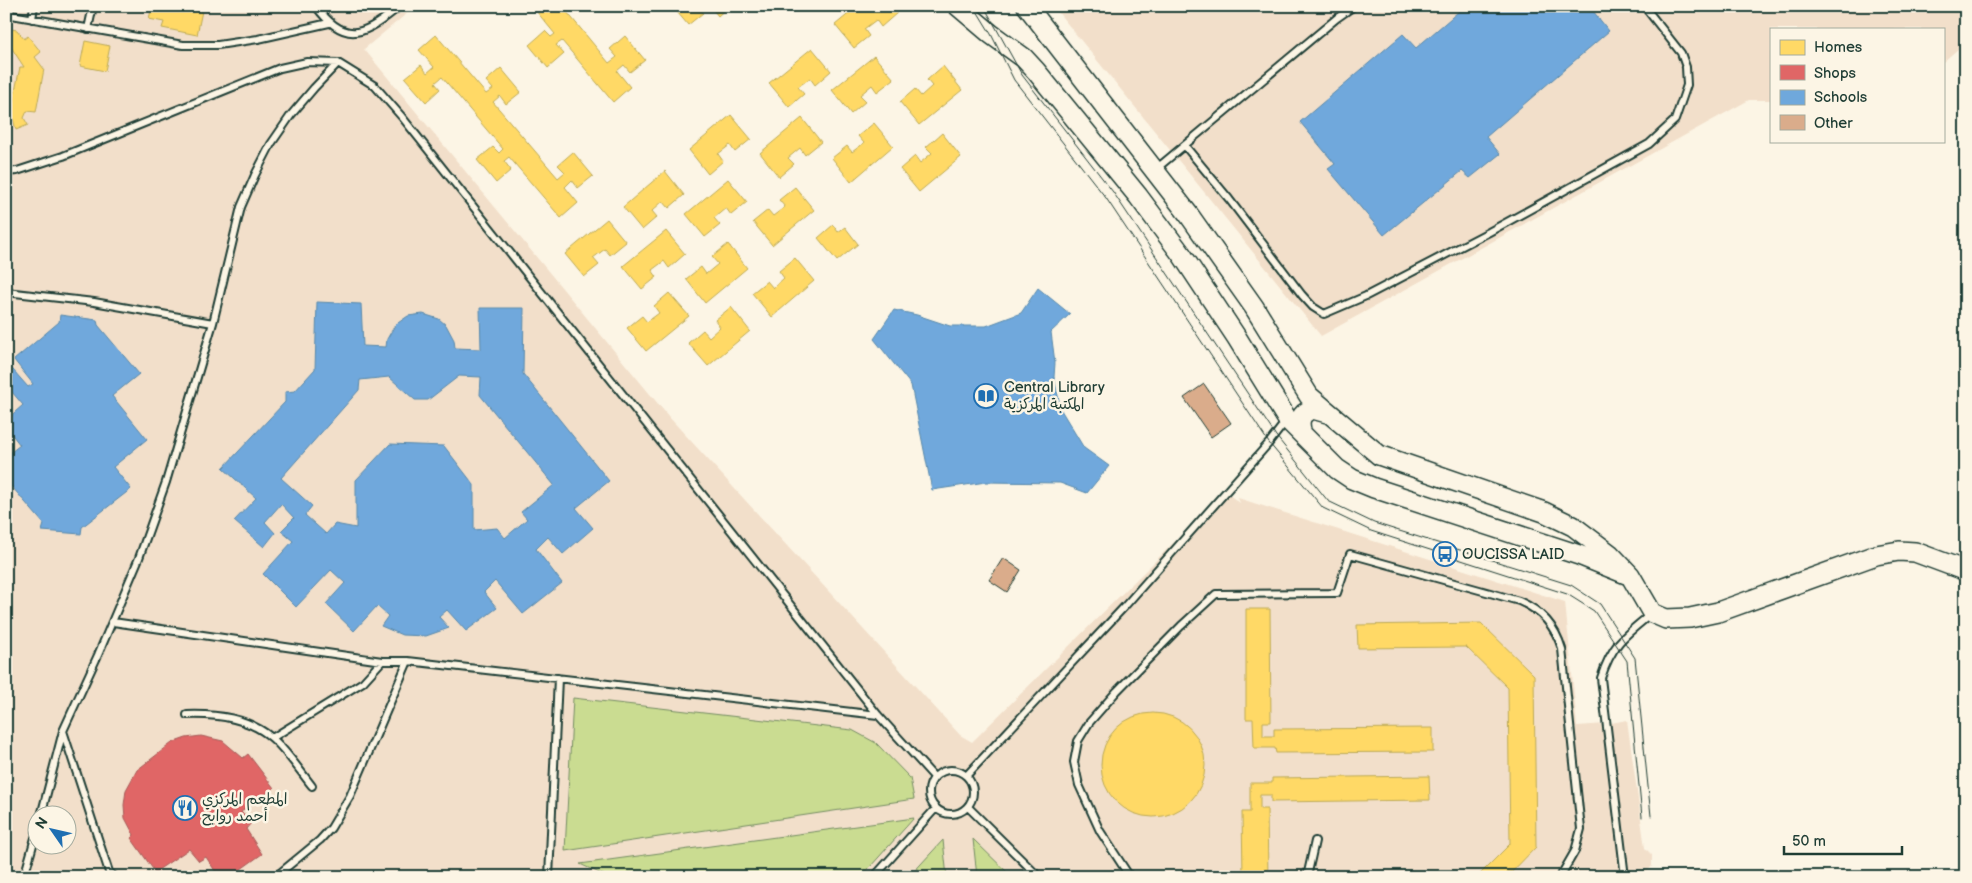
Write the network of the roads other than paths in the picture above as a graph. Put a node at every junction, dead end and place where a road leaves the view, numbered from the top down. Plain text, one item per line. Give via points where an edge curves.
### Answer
1 (34, 6) edge
2 (93, 6) edge
3 (316, 6) edge
4 (400, 6) edge
5 (958, 6) edge
6 (1026, 6) edge
7 (1354, 6) edge
8 (1644, 6) edge
9 (6, 14) edge
10 (32, 19) junction
11 (330, 22) junction
12 (88, 29) junction
13 (338, 63) junction
14 (1185, 146) junction
15 (1156, 170) junction
16 (6, 172) edge
17 (6, 292) edge
18 (213, 323) junction
19 (1327, 413) junction
20 (1289, 416) junction
21 (1302, 434) junction
22 (1966, 571) edge
23 (1630, 575) junction
24 (1652, 613) junction
25 (113, 622) junction
26 (382, 661) junction
27 (408, 661) junction
28 (558, 678) junction
29 (187, 715) dead end
30 (878, 715) junction
31 (63, 731) junction
32 (272, 738) junction
33 (967, 775) junction
34 (934, 777) junction
35 (312, 786) dead end
36 (43, 806) edge
37 (968, 807) junction
38 (936, 808) junction
39 (1315, 841) dead end
40 (30, 856) edge
41 (24, 877) edge
42 (115, 877) edge
43 (275, 877) edge
44 (549, 877) edge
45 (874, 877) edge
46 (1039, 877) edge
47 (1130, 877) edge
48 (1307, 877) edge
49 (1560, 877) edge
50 (1625, 877) edge

1 - 10 lane
2 - 12 lane
3 - 11 lane
4 - 11 lane via 376,26 361,32 345,31
5 - 20 street via 1024,58 1138,196 1182,255
6 - 15 street
7 - 14 lane
8 - 14 lane via 1681,53 1686,67 1687,84 1675,120 1649,144 1490,232 1324,314 1302,295
9 - 10 lane
10 - 12 lane
11 - 12 lane via 258,39 209,45 183,45
13 - 16 lane via 307,62 280,68 63,156
13 - 18 lane via 291,115 255,175 241,207
13 - 30 lane via 375,86 402,117
14 - 15 lane
15 - 19 street via 1254,307 1306,399
17 - 18 lane via 94,302
18 - 25 lane via 166,482
19 - 21 street via 1313,409 1302,415 1299,423
19 - 23 street via 1379,454 1544,512 1573,526 1610,554
20 - 21 street
20 - 33 lane via 1269,443 1125,606
21 - 23 street via 1337,469 1362,483
22 - 24 street via 1915,552 1899,551 1859,560 1718,612 1666,620
23 - 24 street
24 - 50 lane via 1616,644 1601,678
25 - 26 lane
25 - 31 lane
26 - 27 lane
26 - 32 lane via 363,682
27 - 28 lane
27 - 43 lane via 350,796 331,828
28 - 30 lane
28 - 44 lane
29 - 32 lane via 204,714 236,720
30 - 34 lane
31 - 36 lane
31 - 42 lane via 109,872
32 - 35 lane
33 - 34 lane via 954,769
33 - 37 lane via 974,794
34 - 38 lane via 929,796
37 - 38 lane via 956,814
37 - 46 lane
38 - 45 lane
39 - 48 lane
40 - 41 lane
47 - 49 lane via 1100,831 1079,785 1074,762 1083,732 1147,660 1216,594 1337,593 1350,554 1519,601 1537,611 1553,627 1562,649 1580,829 1575,851

